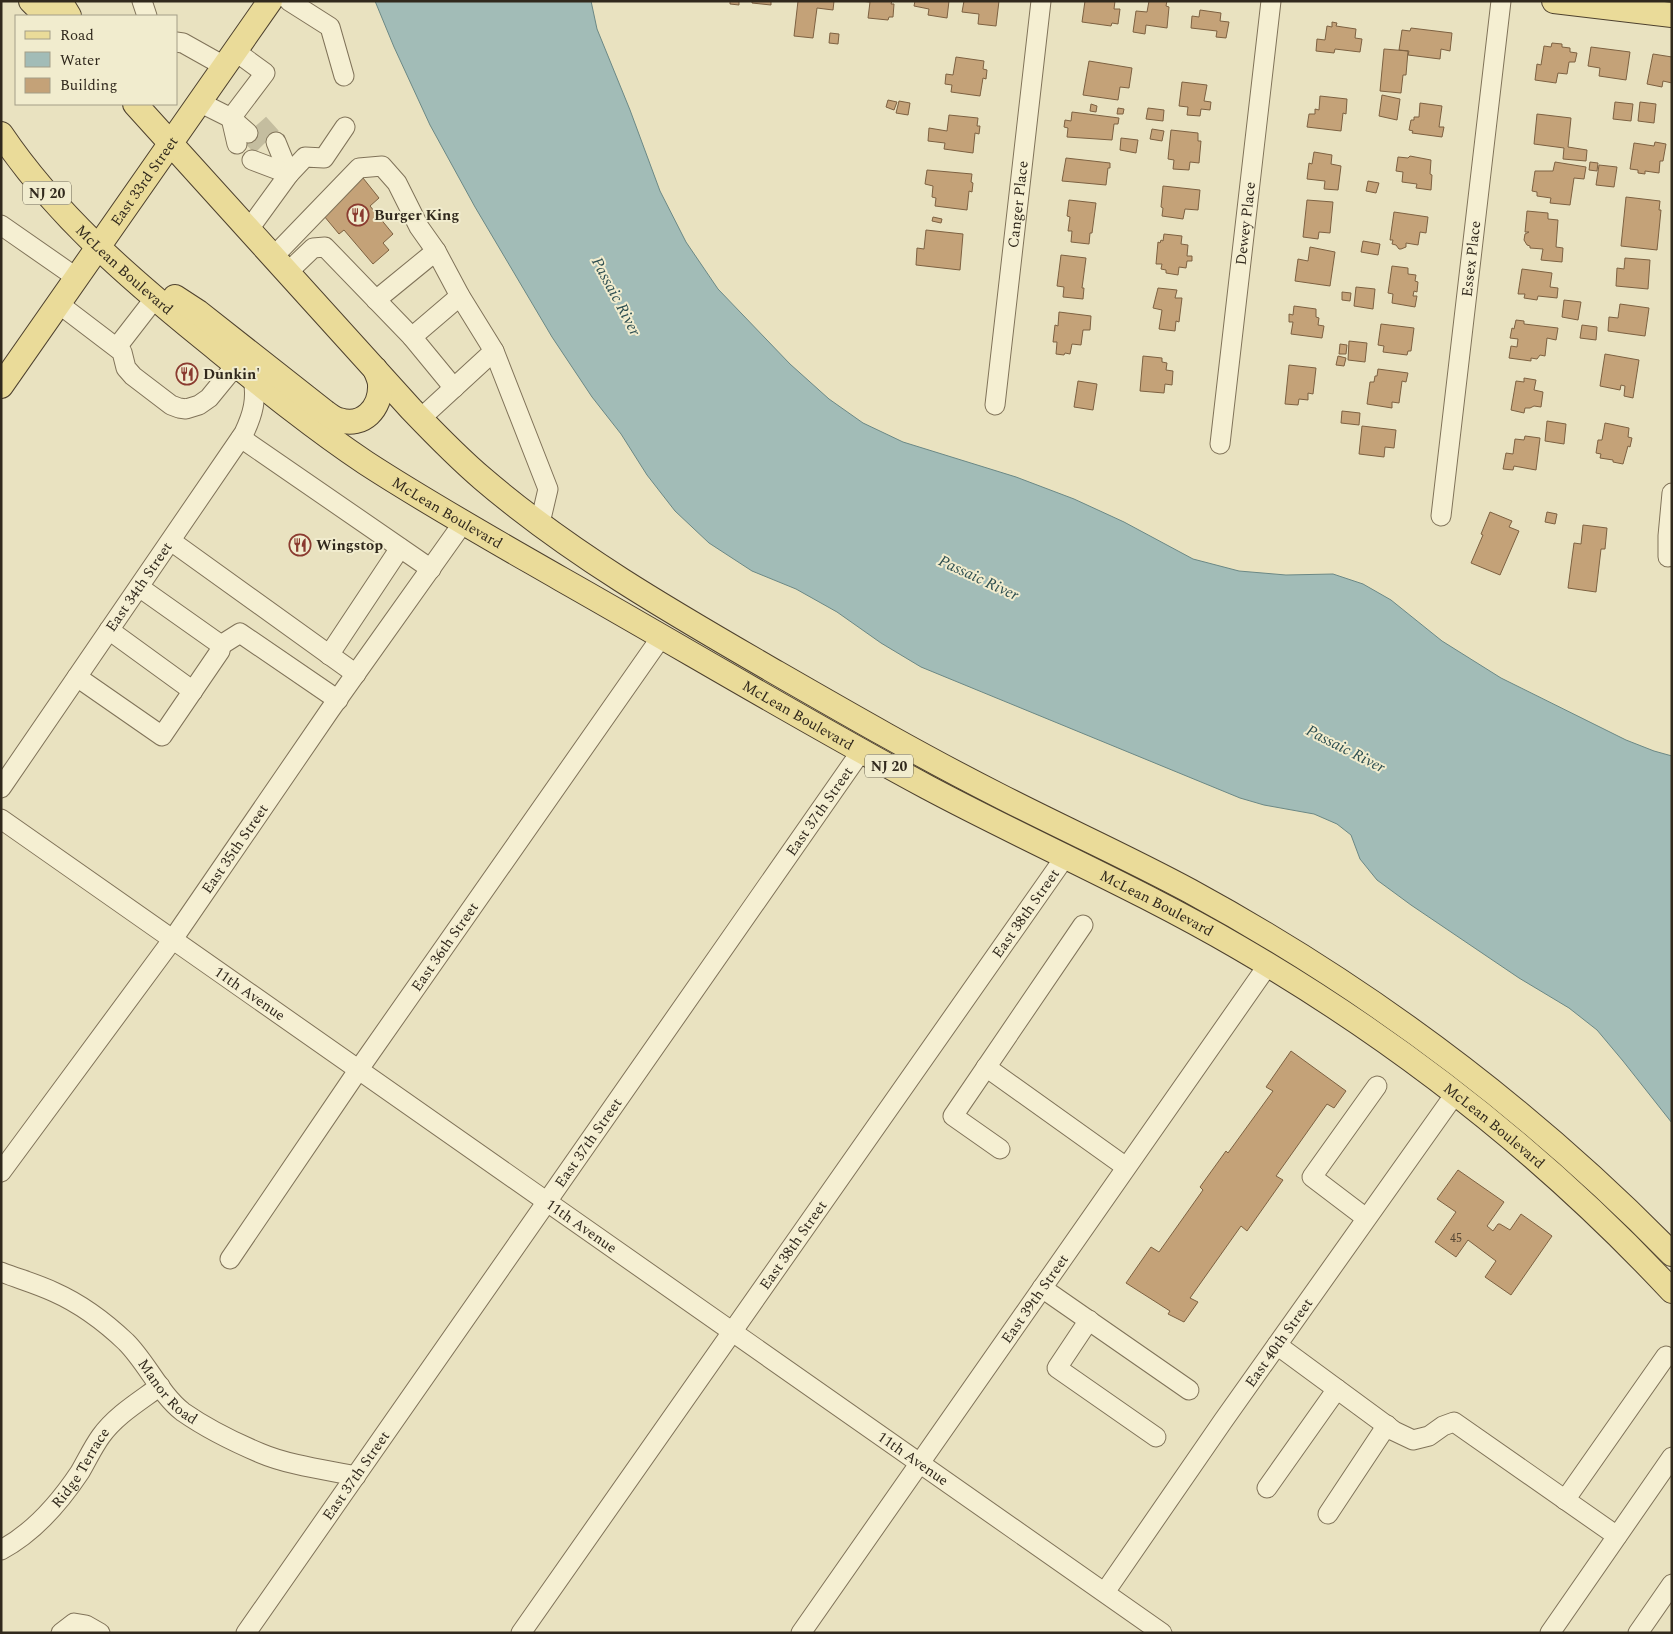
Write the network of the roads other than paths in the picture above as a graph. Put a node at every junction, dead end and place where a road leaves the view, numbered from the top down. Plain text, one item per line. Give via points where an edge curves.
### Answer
1 (30, 1) edge
2 (60, 1) edge
3 (142, 1) edge
4 (270, 1) edge
5 (289, 1) edge
6 (1041, 1) edge
7 (1271, 1) edge
8 (1501, 1) edge
9 (1554, 1) edge
10 (45, 15) edge
11 (67, 15) edge
12 (147, 15) edge
13 (1672, 15) edge
14 (178, 42) edge
15 (230, 59) junction
16 (344, 76) dead end
17 (199, 102) junction
18 (136, 105) edge
19 (231, 118) junction
20 (345, 127) dead end
21 (1, 134) edge
22 (171, 142) junction
23 (1, 149) edge
24 (289, 174) junction
25 (38, 183) junction
26 (1, 225) edge
27 (249, 229) junction
28 (98, 248) junction
29 (436, 251) junction
30 (281, 264) junction
31 (77, 278) junction
32 (460, 296) junction
33 (155, 298) junction
34 (376, 300) junction
35 (59, 304) junction
36 (412, 337) junction
37 (117, 347) junction
38 (494, 352) junction
39 (375, 370) junction
40 (245, 371) junction
41 (1, 386) edge
42 (454, 388) junction
43 (994, 405) dead end
44 (420, 419) junction
45 (241, 438) junction
46 (1220, 444) dead end
47 (1672, 493) edge
48 (1441, 516) dead end
49 (463, 523) junction
50 (540, 523) junction
51 (171, 540) junction
52 (400, 548) junction
53 (1668, 557) dead end
54 (431, 569) junction
55 (139, 587) junction
56 (109, 630) junction
57 (662, 636) junction
58 (221, 645) junction
59 (329, 655) junction
60 (356, 674) junction
61 (77, 678) junction
62 (193, 691) junction
63 (338, 700) junction
64 (862, 750) junction
65 (1, 788) edge
66 (1, 819) edge
67 (1065, 857) junction
68 (1083, 925) dead end
69 (174, 939) junction
70 (1268, 965) junction
71 (986, 1067) junction
72 (359, 1069) junction
73 (1377, 1086) dead end
74 (1455, 1094) junction
75 (1000, 1149) dead end
76 (1126, 1168) junction
77 (1, 1172) edge
78 (547, 1201) junction
79 (1366, 1218) junction
80 (1672, 1254) edge
81 (230, 1259) dead end
82 (1, 1272) edge
83 (1042, 1288) junction
84 (1672, 1292) edge
85 (1089, 1320) junction
86 (732, 1331) junction
87 (1277, 1345) junction
88 (1666, 1356) dead end
89 (160, 1386) junction
90 (1337, 1389) junction
91 (1188, 1390) dead end
92 (1387, 1426) junction
93 (1156, 1437) dead end
94 (1672, 1458) edge
95 (920, 1462) junction
96 (356, 1476) junction
97 (1267, 1488) dead end
98 (1565, 1500) junction
99 (1328, 1514) dead end
100 (1617, 1536) junction
101 (1, 1550) edge
102 (1672, 1584) edge
103 (1105, 1592) junction
104 (62, 1633) edge
105 (100, 1633) edge
106 (246, 1633) edge
107 (521, 1633) edge
108 (801, 1633) edge
109 (1162, 1633) edge
110 (1550, 1633) edge
111 (1638, 1633) edge

1 - 10 main road
2 - 11 main road
3 - 12 street
4 - 15 main road, East 33rd Street
5 - 16 street via 330,27
6 - 43 street, Canger Place
7 - 46 street, Dewey Place
8 - 48 street, Essex Place
9 - 13 main road
14 - 15 street
15 - 17 main road, East 33rd Street
15 - 19 street via 265,73
17 - 19 street
17 - 22 main road, East 33rd Street
18 - 22 main road, McLean Boulevard / NJ 20
19 - 19 street via 248,133
20 - 24 street via 324,158 305,157
21 - 25 main road, McLean Boulevard / NJ 20
22 - 27 main road, McLean Boulevard / NJ 20
22 - 28 main road, East 33rd Street
23 - 25 main road
24 - 24 street via 265,151
24 - 27 street
25 - 28 main road, McLean Boulevard / NJ 20
26 - 31 street
27 - 30 main road, McLean Boulevard / NJ 20
28 - 31 main road, East 33rd Street
28 - 33 main road, McLean Boulevard / NJ 20
28 - 39 main road via 198,312 338,420 362,420 371,413 377,404 380,382
29 - 30 street via 419,227 397,183 382,166 359,168
29 - 32 street
29 - 34 street
30 - 34 street via 313,248 325,247
30 - 39 main road, McLean Boulevard / NJ 20
31 - 35 main road, East 33rd Street
32 - 36 street
32 - 38 street
33 - 37 street
33 - 40 main road, McLean Boulevard / NJ 20
34 - 36 street
35 - 37 street
35 - 41 main road, East 33rd Street
36 - 42 street
37 - 40 street via 133,376 179,408 199,405
38 - 42 street
38 - 50 street via 548,490
39 - 44 main road, McLean Boulevard / NJ 20
40 - 45 street, East 34th Street via 256,392 250,420
40 - 49 main road, McLean Boulevard / NJ 20 via 362,460
42 - 44 street
44 - 50 main road, McLean Boulevard / NJ 20 via 484,479
45 - 51 street, East 34th Street
45 - 52 street
47 - 53 street
49 - 54 street, East 35th Street
49 - 57 main road, McLean Boulevard / NJ 20
50 - 80 main road, McLean Boulevard / NJ 20 via 661,604 857,718 997,794 1187,890 1309,960 1427,1040 1523,1116
51 - 55 street, East 34th Street
51 - 59 street
52 - 54 street
52 - 59 street
54 - 60 street, East 35th Street
55 - 56 street, East 34th Street
55 - 58 street
56 - 61 street, East 34th Street
56 - 62 street
57 - 64 main road, McLean Boulevard / NJ 20
57 - 72 street, East 36th Street
58 - 62 street
58 - 63 street via 240,633
59 - 60 street
60 - 63 street, East 35th Street
61 - 62 street via 162,736
61 - 65 street, East 34th Street
63 - 69 street, East 35th Street
64 - 67 main road, McLean Boulevard / NJ 20
64 - 78 street, East 37th Street
66 - 69 street, 11th Avenue
67 - 70 main road, McLean Boulevard / NJ 20 via 1175,912
67 - 86 street, East 38th Street
68 - 71 street
69 - 72 street, 11th Avenue
69 - 77 street, East 35th Street
70 - 74 main road, McLean Boulevard / NJ 20 via 1356,1022
70 - 76 street, East 39th Street
71 - 75 street via 952,1116
71 - 76 street
72 - 78 street, 11th Avenue
72 - 81 street, East 36th Street
73 - 79 street via 1312,1177
74 - 79 street, East 40th Street
74 - 84 main road, McLean Boulevard / NJ 20 via 1554,1176
76 - 83 street, East 39th Street
78 - 86 street, 11th Avenue
78 - 96 street, East 37th Street
79 - 87 street, East 40th Street
82 - 89 street, Manor Road via 85,1308 125,1342 145,1363
83 - 85 street
83 - 95 street, East 39th Street
85 - 91 street
85 - 93 street via 1057,1368
86 - 95 street, 11th Avenue
86 - 107 street, East 38th Street
87 - 90 street
87 - 103 street, East 40th Street
88 - 98 street
89 - 96 street, Manor Road via 182,1411 261,1454
89 - 101 street, Ridge Terrace via 119,1416 102,1435 59,1500 15,1542
90 - 92 street
90 - 97 street
92 - 98 street via 1413,1440 1429,1436 1454,1422
92 - 99 street
94 - 100 street
95 - 103 street, 11th Avenue
95 - 108 street, East 39th Street
96 - 106 street, East 37th Street
98 - 100 street
100 - 110 street
102 - 111 street
103 - 109 street, 11th Avenue
104 - 105 street via 74,1623

